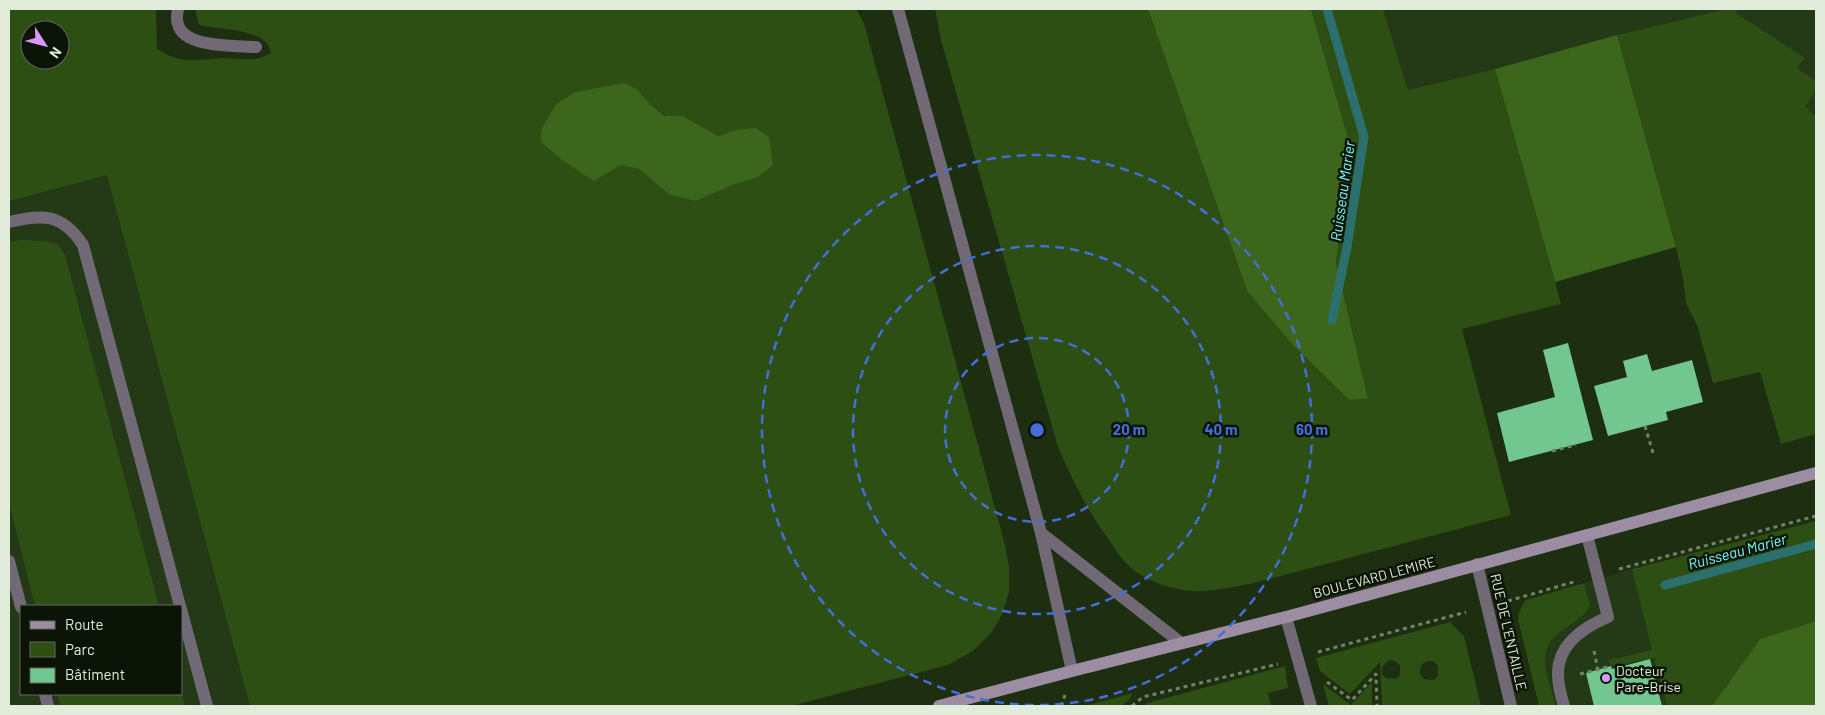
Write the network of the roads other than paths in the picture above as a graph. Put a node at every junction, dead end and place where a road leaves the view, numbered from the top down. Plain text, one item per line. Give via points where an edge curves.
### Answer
1 (178, 9) edge
2 (898, 9) edge
3 (256, 47) dead end
4 (9, 222) edge
5 (1816, 473) edge
6 (1041, 533) junction
7 (1587, 535) junction
8 (9, 561) edge
9 (1477, 564) junction
10 (20, 605) edge
11 (180, 605) edge
12 (182, 612) edge
13 (1286, 617) junction
14 (1181, 643) junction
15 (1072, 670) junction
16 (207, 706) edge
17 (939, 706) edge
18 (1311, 706) edge
19 (1511, 706) edge
20 (1564, 706) edge

1 - 3 street via 178,24 189,37 210,44
2 - 6 street
4 - 11 street via 36,216 55,220 71,229 83,245
5 - 7 main road, BOULEVARD LEMIRE
6 - 14 street
6 - 15 street
7 - 9 main road, BOULEVARD LEMIRE
7 - 20 street via 1608,616 1577,633 1558,664
8 - 10 street
9 - 13 main road, BOULEVARD LEMIRE
9 - 19 street, RUE DE L'ENTAILLE
12 - 16 street
13 - 14 main road, BOULEVARD LEMIRE
13 - 18 street
14 - 15 main road, BOULEVARD LEMIRE
15 - 17 main road, BOULEVARD LEMIRE

